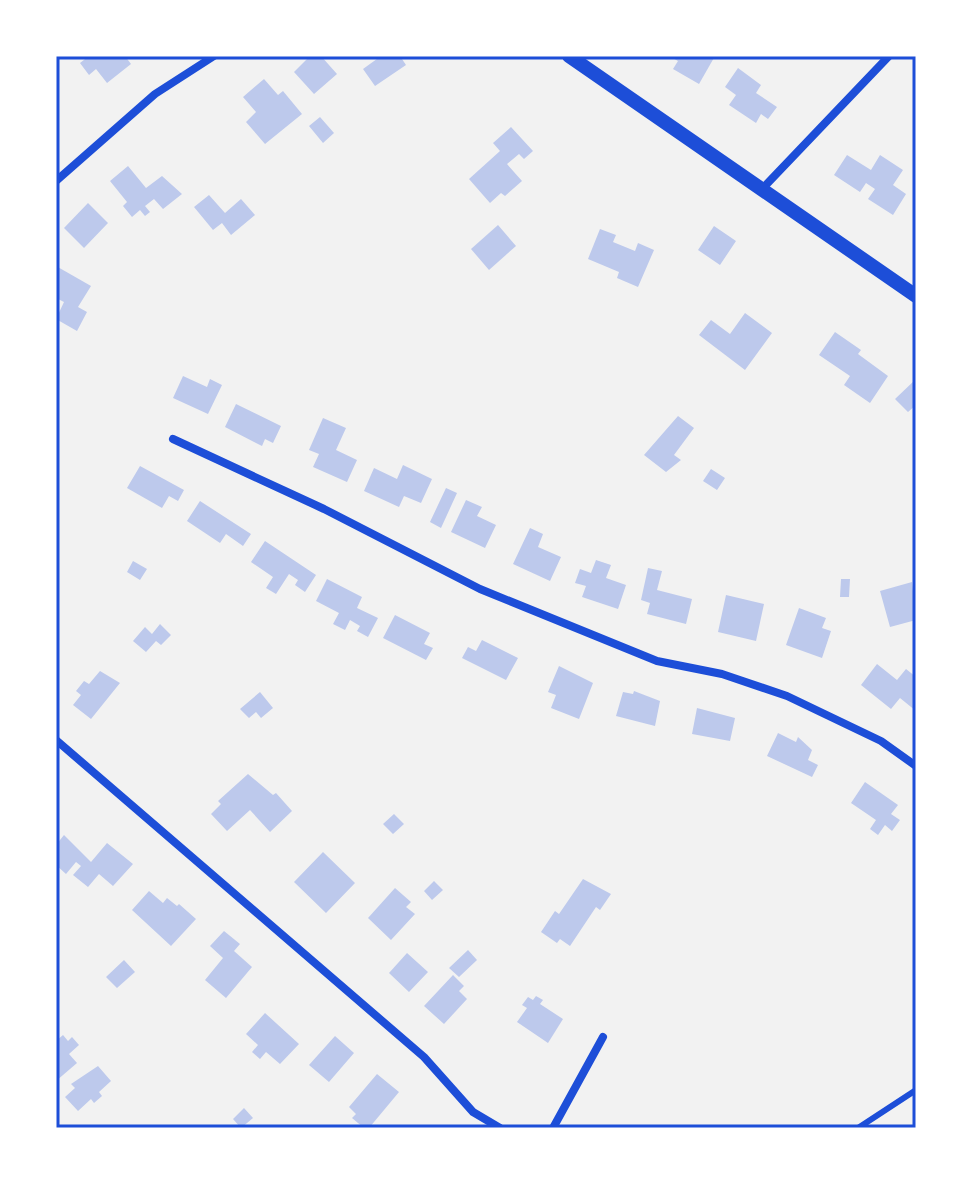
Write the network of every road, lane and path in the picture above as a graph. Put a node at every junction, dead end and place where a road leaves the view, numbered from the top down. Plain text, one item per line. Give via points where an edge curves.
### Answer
1 (214, 56) edge
2 (569, 56) edge
3 (889, 56) edge
4 (56, 181) edge
5 (763, 188) junction
6 (916, 296) edge
7 (173, 439) dead end
8 (56, 740) edge
9 (916, 766) edge
10 (603, 1037) dead end
11 (916, 1090) edge
12 (500, 1128) edge
13 (553, 1128) edge
14 (858, 1128) edge

1 - 4 street via 155,94
2 - 5 street
3 - 5 street
5 - 6 street
7 - 9 street via 536,614 657,661 722,674 787,696 881,741
8 - 12 street via 424,1057 473,1112
10 - 13 street
11 - 14 lane

